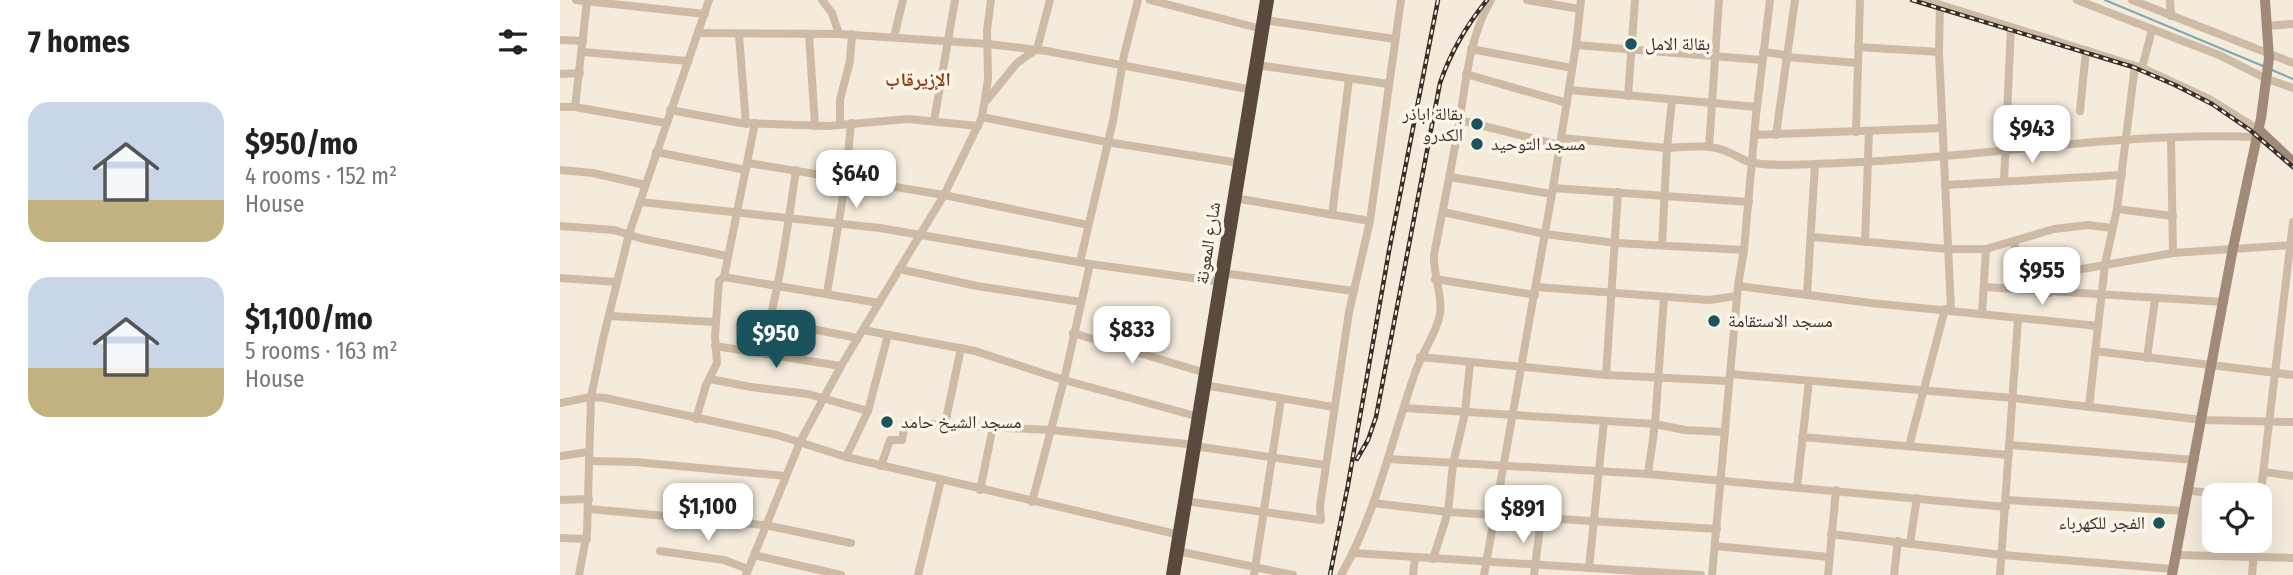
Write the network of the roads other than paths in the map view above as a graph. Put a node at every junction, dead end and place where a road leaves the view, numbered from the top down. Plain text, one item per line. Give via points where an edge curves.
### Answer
1 (576, 0) edge
2 (709, 0) edge
3 (822, 0) edge
4 (903, 0) edge
5 (955, 0) edge
6 (991, 0) edge
7 (1048, 0) edge
8 (1138, 0) edge
9 (1150, 0) edge
10 (1259, 0) edge
11 (1267, 0) edge
12 (1401, 0) edge
13 (1491, 0) edge
14 (1527, 0) edge
15 (1635, 0) edge
16 (1719, 0) edge
17 (1770, 0) edge
18 (1794, 0) edge
19 (1860, 0) edge
20 (1925, 0) edge
21 (2077, 0) edge
22 (2132, 0) edge
23 (2170, 0) edge
24 (2265, 0) edge
25 (587, 1) edge
26 (1581, 4) edge
27 (1946, 4) edge
28 (705, 14) junction
29 (2171, 16) junction
30 (1259, 24) junction
31 (2293, 24) edge
32 (2266, 26) junction
33 (2011, 27) junction
34 (2152, 30) junction
35 (698, 33) junction
36 (809, 34) junction
37 (839, 34) junction
38 (852, 34) junction
39 (739, 35) junction
40 (894, 37) junction
41 (1395, 39) junction
42 (560, 40) edge
43 (583, 41) junction
44 (948, 41) junction
45 (988, 44) junction
46 (1576, 45) junction
47 (1858, 47) junction
48 (1037, 49) junction
49 (1471, 49) junction
50 (1632, 49) junction
51 (2085, 50) junction
52 (583, 52) junction
53 (1939, 52) junction
54 (1715, 55) junction
55 (1762, 56) junction
56 (1786, 56) junction
57 (2269, 56) junction
58 (688, 61) junction
59 (1857, 63) junction
60 (2293, 63) edge
61 (1257, 65) junction
62 (1122, 66) junction
63 (2139, 67) junction
64 (1572, 68) junction
65 (580, 73) junction
66 (560, 74) edge
67 (1466, 74) junction
68 (2267, 76) junction
69 (1349, 79) junction
70 (1389, 84) junction
71 (2293, 88) edge
72 (1248, 89) junction
73 (1569, 90) junction
74 (1628, 96) junction
75 (1672, 100) junction
76 (987, 101) junction
77 (1712, 102) junction
78 (1567, 103) junction
79 (560, 107) edge
80 (575, 107) junction
81 (1757, 107) junction
82 (670, 110) junction
83 (2080, 111) dead end
84 (1460, 120) junction
85 (934, 121) junction
86 (980, 121) junction
87 (666, 122) junction
88 (851, 122) junction
89 (751, 123) junction
90 (840, 124) junction
91 (815, 126) junction
92 (1942, 128) junction
93 (1869, 131) junction
94 (1856, 132) junction
95 (2258, 133) junction
96 (1754, 135) junction
97 (1776, 135) junction
98 (2171, 139) junction
99 (2126, 141) junction
100 (1107, 142) junction
101 (1560, 142) junction
102 (1709, 147) junction
103 (1667, 148) junction
104 (656, 152) junction
105 (2005, 152) junction
106 (1944, 157) junction
107 (1233, 162) junction
108 (1869, 162) junction
109 (2293, 162) edge
110 (1752, 163) junction
111 (1815, 164) junction
112 (747, 166) junction
113 (560, 170) edge
114 (796, 170) junction
115 (2122, 175) junction
116 (1450, 177) junction
117 (846, 178) junction
118 (2004, 181) junction
119 (1945, 185) junction
120 (645, 186) junction
121 (1553, 191) junction
122 (1618, 192) junction
123 (943, 195) junction
124 (1664, 196) junction
125 (1234, 198) junction
126 (641, 202) junction
127 (1749, 202) junction
128 (2117, 209) junction
129 (737, 212) junction
130 (1443, 212) junction
131 (1332, 215) junction
132 (2173, 216) junction
133 (789, 219) junction
134 (1370, 221) junction
135 (2293, 222) edge
136 (838, 225) junction
137 (1088, 225) junction
138 (560, 226) edge
139 (2112, 228) junction
140 (629, 234) junction
141 (1545, 234) junction
142 (920, 236) junction
143 (1812, 237) junction
144 (2013, 241) junction
145 (1865, 242) junction
146 (1616, 243) junction
147 (1662, 245) junction
148 (2292, 245) edge
149 (2234, 248) junction
150 (1948, 249) junction
151 (1986, 249) junction
152 (1744, 250) junction
153 (2173, 253) junction
154 (727, 256) junction
155 (1080, 262) junction
156 (1090, 264) junction
157 (2105, 264) junction
158 (899, 268) junction
159 (2050, 269) junction
160 (724, 277) junction
161 (1218, 277) junction
162 (560, 278) edge
163 (1435, 279) junction
164 (617, 282) junction
165 (778, 285) junction
166 (1738, 286) junction
167 (1984, 287) junction
168 (1353, 291) junction
169 (1535, 291) junction
170 (827, 293) junction
171 (1612, 293) junction
172 (2049, 293) junction
173 (2101, 294) junction
174 (1807, 295) junction
175 (1737, 296) junction
176 (1664, 297) junction
177 (2155, 299) junction
178 (1081, 302) junction
179 (2224, 302) junction
180 (879, 303) junction
181 (2283, 307) junction
182 (2293, 308) edge
183 (1948, 310) junction
184 (1982, 314) junction
185 (609, 316) junction
186 (2018, 320) junction
187 (771, 321) junction
188 (715, 322) junction
189 (2098, 326) junction
190 (1073, 333) junction
191 (860, 334) junction
192 (888, 335) junction
193 (715, 346) junction
194 (961, 348) junction
195 (2095, 351) junction
196 (761, 352) junction
197 (1420, 357) junction
198 (2147, 358) junction
199 (1470, 363) junction
200 (841, 366) junction
201 (2212, 366) junction
202 (1520, 368) junction
203 (2274, 373) junction
204 (1606, 375) junction
205 (2293, 375) edge
206 (1657, 376) junction
207 (1730, 377) junction
208 (1201, 378) junction
209 (709, 379) junction
210 (1064, 380) junction
211 (1809, 381) junction
212 (1924, 390) junction
213 (591, 397) junction
214 (2013, 398) junction
215 (822, 399) junction
216 (1281, 399) junction
217 (560, 403) edge
218 (1334, 407) junction
219 (2089, 407) junction
220 (1404, 408) junction
221 (868, 411) junction
222 (1465, 413) junction
223 (1192, 415) junction
224 (1512, 415) junction
225 (696, 419) junction
226 (2203, 420) junction
227 (1604, 421) junction
228 (2269, 422) junction
229 (2293, 422) edge
230 (1655, 424) junction
231 (945, 425) junction
232 (993, 427) junction
233 (1051, 430) junction
234 (1726, 432) junction
235 (1802, 437) junction
236 (800, 442) junction
237 (1191, 445) junction
238 (2010, 445) junction
239 (1909, 446) junction
240 (2009, 455) junction
241 (560, 456) edge
242 (589, 457) junction
243 (846, 457) junction
244 (1270, 457) junction
245 (1388, 460) junction
246 (2195, 460) junction
247 (1453, 464) junction
248 (1325, 465) junction
249 (881, 466) junction
250 (1503, 467) junction
251 (1599, 470) junction
252 (2264, 472) junction
253 (1648, 474) junction
254 (786, 476) junction
255 (2293, 476) edge
256 (942, 480) junction
257 (1720, 482) junction
258 (2262, 483) edge
259 (1797, 487) junction
260 (979, 490) junction
261 (1836, 491) junction
262 (2190, 491) junction
263 (2202, 492) edge
264 (1917, 498) junction
265 (589, 499) junction
266 (560, 500) edge
267 (1185, 501) junction
268 (1032, 502) junction
269 (1373, 503) junction
270 (2006, 503) junction
271 (589, 509) junction
272 (2185, 511) junction
273 (1448, 512) junction
274 (1264, 513) junction
275 (1494, 514) junction
276 (1541, 518) junction
277 (1594, 519) junction
278 (765, 525) junction
279 (1717, 529) junction
280 (1177, 534) junction
281 (1831, 534) junction
282 (560, 538) edge
283 (587, 539) junction
284 (1898, 541) junction
285 (851, 543) dead end
286 (1910, 543) junction
287 (1716, 546) junction
288 (660, 551) dead end
289 (1177, 551) junction
290 (1353, 552) junction
291 (2254, 553) edge
292 (754, 555) junction
293 (2002, 555) junction
294 (2176, 555) junction
295 (1415, 557) junction
296 (1829, 557) junction
297 (2253, 557) junction
298 (2293, 558) edge
299 (1433, 559) junction
300 (1486, 563) junction
301 (1535, 565) junction
302 (1589, 568) junction
303 (1255, 571) edge
304 (747, 572) edge
305 (2173, 572) edge
306 (580, 575) edge
307 (841, 575) edge
308 (918, 575) edge
309 (1167, 575) edge
310 (1173, 575) edge
311 (1293, 575) edge
312 (1341, 575) edge
313 (1412, 575) edge
314 (1484, 575) edge
315 (1534, 575) edge
316 (1701, 575) edge
317 (1712, 575) edge
318 (1828, 575) edge
319 (1894, 575) edge
320 (2000, 575) edge
321 (2252, 575) edge

1 - 25 street
2 - 28 street
3 - 37 street
4 - 40 street
5 - 44 street
6 - 45 street
7 - 48 street
8 - 62 street
9 - 30 street
10 - 30 highway, شارع المعونة
11 - 30 highway, شارع المعونة
12 - 41 street
13 - 49 street
14 - 26 street
15 - 50 street
16 - 54 street
17 - 55 street
18 - 56 street
19 - 47 street
20 - 27 street
21 - 34 street
22 - 29 street
23 - 29 street
24 - 32 street
25 - 28 street
25 - 43 street
26 - 46 street
27 - 33 street
27 - 53 street
28 - 35 street
29 - 57 street
30 - 41 street
30 - 61 highway, شارع المعونة
30 - 72 highway, شارع المعونة
31 - 32 street
32 - 57 street
33 - 51 street
33 - 105 street
34 - 63 street
34 - 68 street
35 - 39 street
35 - 58 street
36 - 37 street
36 - 39 street
36 - 91 street
37 - 38 street
38 - 40 street
38 - 90 street
39 - 89 street
40 - 44 street
41 - 70 street
42 - 43 street
43 - 52 street
44 - 45 street
44 - 85 street
45 - 48 street
45 - 76 street
46 - 50 street
46 - 64 street
47 - 53 street
47 - 59 street
48 - 62 street
48 - 76 street via 1017,63
49 - 64 street
49 - 67 street
50 - 54 street
50 - 74 street
51 - 63 street
51 - 83 street
52 - 58 street
52 - 65 street
53 - 92 street
54 - 55 street
54 - 77 street
55 - 56 street
55 - 81 street
56 - 59 street
56 - 97 street
57 - 60 street
57 - 68 street
58 - 82 street
59 - 94 street
61 - 69 street
61 - 72 highway, شارع المعونة
62 - 72 street
62 - 100 street
63 - 95 street via 2209,99
63 - 99 street
64 - 73 street
65 - 66 street
65 - 80 street
67 - 78 street
67 - 84 street
68 - 71 street
68 - 95 street
69 - 70 street
69 - 131 street
70 - 134 street
72 - 107 highway, شارع المعونة
72 - 125 highway, شارع المعونة
73 - 74 street
73 - 78 street
74 - 75 street
75 - 77 street
75 - 103 street
76 - 86 street
77 - 81 street
77 - 102 street
78 - 101 street
79 - 80 street
80 - 87 street
81 - 96 street
82 - 87 street
82 - 89 street
84 - 101 street
84 - 116 street
85 - 86 street
85 - 88 street
86 - 100 street
86 - 123 street
87 - 104 street
88 - 90 street
88 - 117 street
89 - 91 street
89 - 112 street
90 - 91 street
92 - 93 street
92 - 106 street
93 - 94 street
93 - 108 street
94 - 97 street
95 - 98 street
95 - 109 street
95 - 149 street
96 - 97 street
96 - 110 street
98 - 99 street
98 - 132 street
99 - 105 street
99 - 115 street
100 - 107 street
100 - 137 street
101 - 103 street
101 - 121 street
102 - 103 street
102 - 110 street
103 - 124 street
104 - 112 street
104 - 120 street
105 - 106 street
105 - 118 street
106 - 108 street
106 - 119 street
107 - 161 highway, شارع المعونة
108 - 111 street
108 - 145 street
110 - 111 street
110 - 127 street
111 - 143 street
112 - 114 street
112 - 129 street
113 - 120 street
114 - 117 street
114 - 133 street
115 - 118 street
115 - 128 street
116 - 121 street
116 - 130 street
117 - 123 street
117 - 136 street
118 - 119 street
119 - 150 street
120 - 126 street
121 - 122 street
121 - 141 street
122 - 124 street
122 - 146 street
123 - 137 street
123 - 142 street
124 - 127 street
124 - 147 street
125 - 131 street
125 - 161 highway, شارع المعونة
126 - 129 street
126 - 140 street
127 - 152 street
128 - 132 street
128 - 139 street
129 - 133 street
129 - 154 street
130 - 141 street
130 - 163 street via 1434,255
131 - 134 street
132 - 153 street
133 - 136 street
133 - 165 street
134 - 168 street
135 - 148 street
136 - 142 street
136 - 170 street
137 - 155 street
138 - 140 street
139 - 144 street via 2070,226
139 - 157 street
140 - 154 street
140 - 164 street
141 - 146 street
141 - 169 street
142 - 155 street
142 - 158 street
143 - 145 street
143 - 174 street
144 - 151 street
144 - 159 street via 2017,252
145 - 150 street
146 - 147 street
146 - 171 street
147 - 152 street
148 - 149 street
148 - 181 street
149 - 153 street
149 - 179 street
150 - 151 street
150 - 183 street
151 - 167 street
152 - 166 street
153 - 157 street
154 - 160 street
155 - 156 street
156 - 161 street
156 - 178 street
157 - 159 street via 2065,272
157 - 173 street
158 - 178 street
158 - 180 street
159 - 172 street
160 - 165 street
160 - 188 street via 719,281
161 - 168 street
161 - 208 highway, شارع المعونة
162 - 164 street
163 - 169 street
163 - 197 street via 1440,316
164 - 185 street
165 - 170 street
165 - 187 street
166 - 174 street
166 - 175 street
167 - 172 street
167 - 184 street
168 - 218 street
169 - 171 street
169 - 202 street
170 - 180 street
171 - 176 street
171 - 204 street
172 - 173 street
173 - 177 street
173 - 189 street
174 - 183 street
175 - 176 street via 1709,300
175 - 207 street
176 - 206 street
177 - 179 street
177 - 198 street
178 - 190 street
179 - 201 street
180 - 191 street
181 - 182 street
181 - 203 street
183 - 184 street
183 - 212 street
184 - 186 street
185 - 188 street
185 - 213 street
186 - 189 street
186 - 214 street
187 - 191 street
187 - 196 street
188 - 193 street
189 - 195 street
190 - 208 street
190 - 210 street
191 - 192 street
191 - 200 street
192 - 194 street
192 - 221 street
193 - 196 street
193 - 209 street via 717,363
194 - 210 street
194 - 231 street
195 - 198 street
195 - 219 street
196 - 200 street
197 - 199 street
197 - 220 street
198 - 201 street
199 - 202 street
199 - 222 street
200 - 215 street
201 - 203 street
201 - 226 street
202 - 204 street
202 - 224 street
203 - 205 street
203 - 228 street
204 - 206 street
206 - 207 street
206 - 230 street
207 - 211 street
207 - 234 street
208 - 216 street
208 - 223 highway, شارع المعونة
208 - 237 highway, شارع المعونة
209 - 215 street
209 - 225 street
210 - 223 street
210 - 233 street
211 - 212 street
211 - 235 street
212 - 214 street
212 - 239 street
213 - 217 street
213 - 225 street
213 - 242 street
214 - 219 street
214 - 238 street
215 - 221 street
215 - 236 street
216 - 218 street
216 - 244 street
218 - 248 street
219 - 226 street
220 - 222 street
220 - 245 street
221 - 243 street
222 - 224 street
222 - 247 street
223 - 237 highway, شارع المعونة
224 - 227 street
224 - 250 street
225 - 236 street
226 - 228 street
226 - 246 street
227 - 230 street
227 - 251 street
228 - 229 street
228 - 252 street
230 - 234 street
230 - 253 street
231 - 232 street
231 - 249 street via 905,423 902,440 890,440
232 - 233 street
232 - 260 street
233 - 237 street
233 - 268 street
234 - 257 street
235 - 239 street
235 - 259 street
236 - 243 street
236 - 254 street
237 - 244 street
237 - 267 highway, شارع المعونة
237 - 280 highway, شارع المعونة
238 - 240 street
238 - 246 street
239 - 240 street
240 - 270 street
241 - 242 street
242 - 254 street
242 - 265 street
243 - 249 street
244 - 248 street
244 - 274 street
245 - 247 street
245 - 269 street
246 - 262 street
247 - 250 street
247 - 273 street
248 - 274 street via 1321,520
249 - 256 street
250 - 251 street
250 - 275 street
251 - 253 street
251 - 277 street
252 - 255 street
252 - 258 street
253 - 257 street
254 - 278 street
256 - 260 street
256 - 308 street
257 - 259 street
257 - 279 street
259 - 261 street
260 - 268 street
261 - 264 street
261 - 281 street
262 - 263 street
262 - 272 street
264 - 270 street
264 - 286 street
265 - 266 street
265 - 271 street
267 - 274 street
267 - 280 highway, شارع المعونة
268 - 280 street
269 - 273 street
269 - 290 street
270 - 272 street
270 - 293 street
271 - 278 street
271 - 283 street
272 - 294 street
273 - 275 street
273 - 299 street
274 - 303 street
275 - 276 street
275 - 300 street
276 - 277 street
276 - 301 street
277 - 279 street
277 - 302 street
278 - 285 street
278 - 292 street
279 - 287 street
280 - 289 highway, شارع المعونة
280 - 309 highway, شارع المعونة
281 - 284 street
281 - 296 street
282 - 283 street
283 - 306 street
284 - 286 street
284 - 319 street
286 - 293 street
287 - 296 street
287 - 317 street
288 - 304 street via 724,560
289 - 303 street
289 - 310 highway, شارع المعونة
290 - 295 street
290 - 312 street
291 - 297 street
292 - 304 street
292 - 307 street
293 - 305 street
293 - 320 street
294 - 297 street
294 - 305 street
295 - 299 street
295 - 313 street
296 - 318 street
297 - 298 street
297 - 321 street
299 - 300 street
300 - 301 street
300 - 314 street
301 - 302 street
301 - 315 street
302 - 316 street
303 - 311 street

